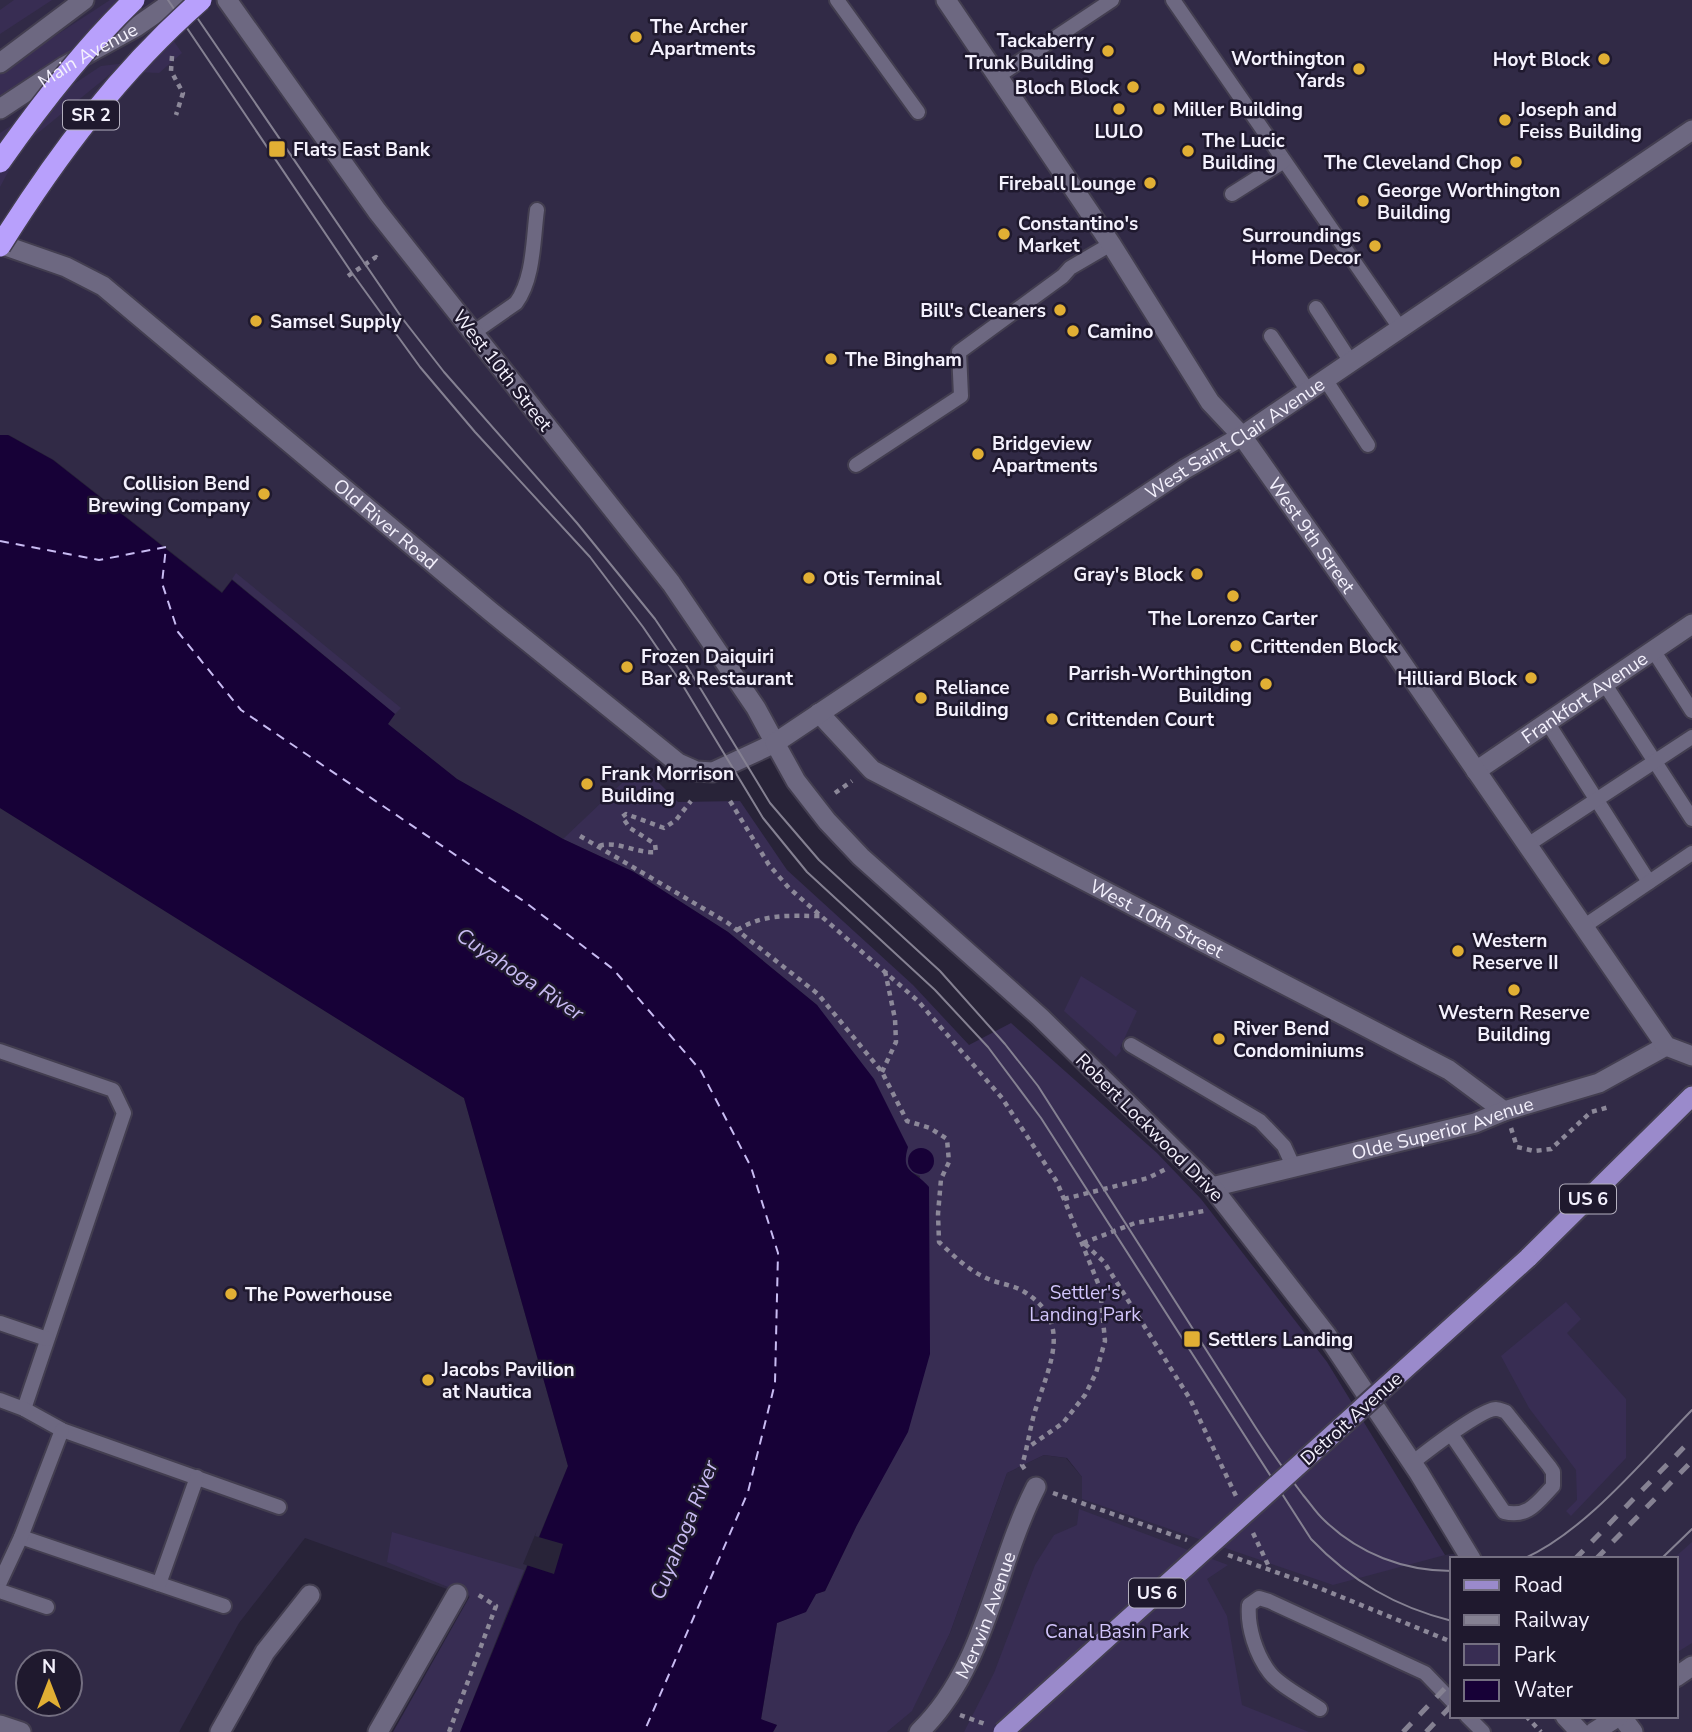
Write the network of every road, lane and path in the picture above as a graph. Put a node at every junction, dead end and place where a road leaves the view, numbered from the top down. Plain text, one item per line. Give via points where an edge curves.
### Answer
1 (84, 0) edge
2 (134, 0) edge
3 (176, 0) edge
4 (201, 0) edge
5 (227, 0) edge
6 (837, 0) edge
7 (946, 0) edge
8 (1112, 0) edge
9 (1173, 0) edge
10 (0, 62) edge
11 (998, 76) junction
12 (183, 93) dead end
13 (0, 109) edge
14 (918, 111) dead end
15 (176, 115) dead end
16 (1692, 130) edge
17 (1284, 161) junction
18 (0, 162) edge
19 (1232, 194) dead end
20 (537, 210) dead end
21 (1111, 244) junction
22 (0, 245) edge
23 (379, 260) dead end
24 (348, 276) dead end
25 (1316, 308) dead end
26 (1400, 328) junction
27 (473, 333) junction
28 (1271, 337) dead end
29 (1351, 362) junction
30 (1325, 379) junction
31 (1308, 391) junction
32 (1242, 436) junction
33 (1368, 445) dead end
34 (856, 465) dead end
35 (1692, 624) edge
36 (1653, 650) junction
37 (1604, 683) junction
38 (1692, 711) edge
39 (819, 713) junction
40 (1547, 722) junction
41 (1692, 737) edge
42 (775, 743) junction
43 (1655, 761) junction
44 (1476, 771) junction
45 (852, 781) dead end
46 (835, 793) dead end
47 (1597, 799) junction
48 (691, 801) dead end
49 (730, 801) dead end
50 (1692, 819) edge
51 (580, 836) dead end
52 (1526, 846) junction
53 (599, 847) junction
54 (1692, 853) edge
55 (1649, 882) junction
56 (822, 916) junction
57 (1583, 927) junction
58 (737, 930) junction
59 (885, 970) junction
60 (1131, 1045) dead end
61 (1666, 1046) junction
62 (0, 1051) edge
63 (1692, 1056) edge
64 (882, 1072) junction
65 (1692, 1097) edge
66 (1609, 1107) dead end
67 (1504, 1111) junction
68 (1514, 1136) dead end
69 (1170, 1167) dead end
70 (1294, 1167) junction
71 (1212, 1187) junction
72 (1064, 1199) junction
73 (1205, 1211) dead end
74 (1083, 1243) junction
75 (0, 1323) edge
76 (47, 1339) junction
77 (0, 1400) edge
78 (24, 1409) junction
79 (62, 1430) junction
80 (1451, 1434) junction
81 (1412, 1463) junction
82 (197, 1477) junction
83 (1036, 1487) joint
84 (1238, 1500) dead end
85 (279, 1507) dead end
86 (1249, 1523) dead end
87 (21, 1537) junction
88 (1194, 1543) dead end
89 (1219, 1552) dead end
90 (1470, 1557) edge
91 (1271, 1570) junction
92 (0, 1582) edge
93 (159, 1584) junction
94 (0, 1591) edge
95 (457, 1594) joint
96 (310, 1595) dead end
97 (224, 1606) dead end
98 (47, 1607) dead end
99 (1450, 1641) edge
100 (1450, 1698) edge
101 (940, 1708) junction
102 (1321, 1709) dead end
103 (1469, 1718) edge
104 (1528, 1718) edge
105 (1567, 1718) edge
106 (1617, 1718) edge
107 (1622, 1718) edge
108 (0, 1725) edge
109 (996, 1729) edge
110 (21, 1732) edge
111 (220, 1732) edge
112 (378, 1732) edge
113 (449, 1732) edge
114 (919, 1732) edge
115 (1483, 1732) edge
116 (1541, 1732) edge
117 (1580, 1732) edge
118 (1594, 1732) edge
119 (1633, 1732) edge

1 - 10 street, Main Avenue
2 - 18 highway, SR 2, bridge via 79,59
3 - 13 street, Main Avenue
4 - 22 highway, SR 2, bridge via 94,111
5 - 27 street, West 10th Street via 349,173
6 - 14 lane
7 - 11 street, West 9th Street
8 - 11 lane
9 - 17 lane
11 - 21 street, West 9th Street
12 - 15 path
16 - 26 street, West Saint Clair Avenue
17 - 19 lane
17 - 26 lane
20 - 27 lane via 520,298
21 - 32 street, West 9th Street via 1210,402
21 - 34 lane via 1070,268 959,352 961,397
22 - 42 street, Old River Road via 66,267 103,286 678,763 713,772
23 - 24 path via 376,257
25 - 29 lane
26 - 29 street, West Saint Clair Avenue
27 - 42 street, West 10th Street via 671,583
28 - 31 lane
29 - 30 street, West Saint Clair Avenue
30 - 31 street, West Saint Clair Avenue
30 - 33 lane
31 - 32 street, West Saint Clair Avenue
32 - 39 street, West Saint Clair Avenue via 1185,469
32 - 44 street, West 9th Street
35 - 36 street, Frankfort Avenue
36 - 37 street, Frankfort Avenue
36 - 38 lane
37 - 40 street, Frankfort Avenue
37 - 43 lane
39 - 42 street, West Saint Clair Avenue
39 - 67 street, West 10th Street via 872,770 1449,1070
40 - 44 street, Frankfort Avenue
40 - 47 lane
41 - 43 lane
42 - 71 street, Robert Lockwood Drive via 791,774 861,857 1040,1017
43 - 47 lane
43 - 50 lane
44 - 52 street, West 9th Street
45 - 46 path
47 - 52 lane
47 - 55 lane
48 - 53 path via 664,828 626,814 622,817 655,844 656,852 607,843
49 - 56 path via 769,865
51 - 53 path
52 - 57 street, West 9th Street
53 - 58 path
54 - 55 lane
55 - 57 lane
56 - 58 path via 755,919
56 - 59 path
57 - 61 street, West 9th Street
58 - 64 path via 818,994
59 - 64 path via 896,1042
59 - 72 path via 1002,1098
60 - 70 lane via 1260,1121 1284,1146
61 - 63 street
61 - 67 street, Olde Superior Avenue via 1599,1083
62 - 76 lane via 113,1090 124,1113
64 - 74 path via 907,1121 947,1139 949,1162 941,1179 939,1242 967,1267 1020,1289 1051,1318 1056,1334 1027,1448 1063,1423 1085,1395 1105,1341 1100,1288
65 - 109 main road, Detroit Avenue / US 6, bridge via 1528,1258
66 - 68 path via 1591,1112 1550,1149 1517,1147
67 - 70 street, Olde Superior Avenue via 1475,1123
69 - 72 path via 1148,1178
70 - 71 street, Olde Superior Avenue
71 - 81 street, Robert Lockwood Drive via 1326,1334
72 - 74 path
73 - 74 path via 1135,1223
74 - 84 path via 1104,1262 1190,1399
75 - 76 lane
76 - 78 lane
77 - 78 lane
78 - 79 lane
79 - 82 lane
79 - 87 lane
80 - 80 lane via 1488,1411 1498,1408 1506,1412 1553,1472 1553,1486 1521,1514 1504,1512
80 - 81 lane
81 - 90 street, Robert Lockwood Drive
82 - 85 lane
82 - 93 lane
83 - 88 path
83 - 101 street, Merwin Avenue via 1020,1518 962,1677
86 - 91 path
87 - 92 lane
87 - 93 lane
89 - 91 path
91 - 99 path
93 - 97 lane
94 - 98 lane
95 - 112 street
95 - 113 path via 477,1594 496,1606
96 - 111 street via 265,1652
100 - 102 lane via 1425,1673 1259,1598 1249,1605 1248,1617 1258,1652 1271,1675
101 - 109 path
101 - 114 street, Merwin Avenue
103 - 115 lane
104 - 116 path
105 - 117 street
106 - 118 street
107 - 119 street
108 - 110 street

